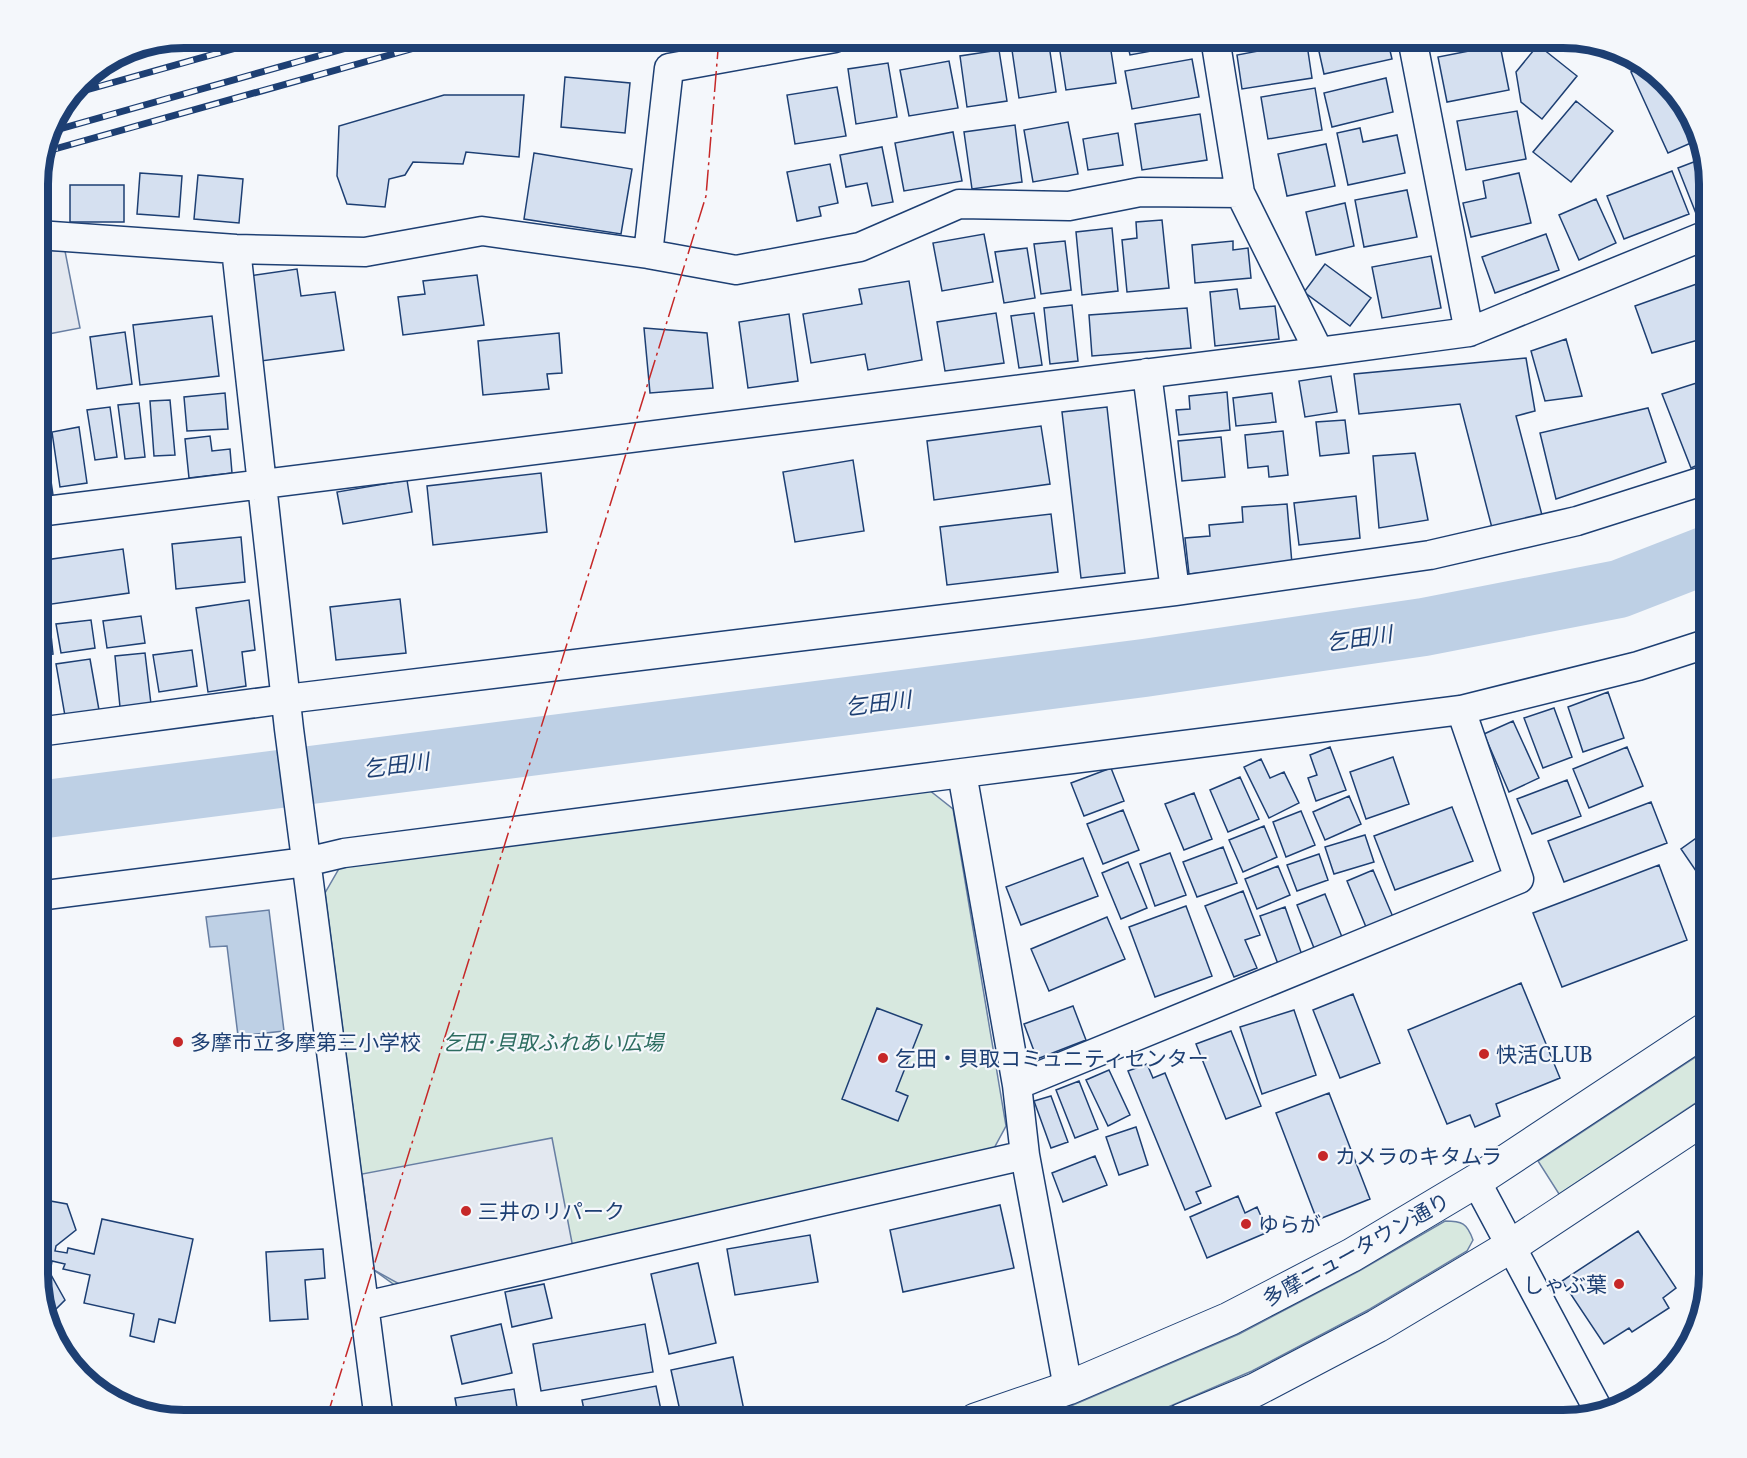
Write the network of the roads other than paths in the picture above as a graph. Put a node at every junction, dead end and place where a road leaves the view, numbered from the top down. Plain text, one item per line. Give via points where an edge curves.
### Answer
1 (780, 48) edge
2 (1217, 48) edge
3 (1414, 48) edge
4 (1240, 193) junction
5 (48, 236) edge
6 (1699, 238) edge
7 (236, 249) junction
8 (648, 254) junction
9 (1468, 332) junction
10 (1319, 352) junction
11 (1147, 374) junction
12 (1699, 482) edge
13 (262, 484) junction
14 (48, 511) edge
15 (1175, 591) junction
16 (1699, 647) edge
17 (286, 699) junction
18 (1461, 710) junction
19 (48, 731) edge
20 (962, 773) junction
21 (306, 862) junction
22 (48, 895) edge
23 (1699, 1034) edge
24 (1017, 1085) junction
25 (1699, 1122) edge
26 (1025, 1155) junction
27 (1476, 1181) junction
28 (1512, 1246) junction
29 (365, 1306) junction
30 (1068, 1388) junction
31 (1596, 1405) edge
32 (379, 1410) edge
33 (1004, 1410) edge
34 (1206, 1410) edge

1 - 8 street via 669,68
2 - 4 street
3 - 9 street
4 - 8 street via 1140,192 1070,206 959,204 860,247 736,270
4 - 10 street
5 - 7 street
6 - 9 street
7 - 8 street via 365,252 482,231
7 - 13 street
9 - 10 street
10 - 11 street
11 - 13 street
11 - 15 street
12 - 15 street via 1577,520 1430,555
13 - 14 street
13 - 17 street
15 - 17 street
16 - 18 street via 1638,666
17 - 19 street
17 - 21 street
18 - 20 street
18 - 24 street via 1519,879
20 - 21 street via 344,853
20 - 24 street
21 - 22 street
21 - 29 street
23 - 27 main road, 多摩ニュータウン通り
24 - 26 street
25 - 28 main road
26 - 29 street
26 - 30 street
27 - 28 street
27 - 30 main road, 多摩ニュータウン通り via 1352,1255 1230,1319
28 - 31 street
28 - 34 main road via 1377,1326 1255,1390
29 - 32 street
30 - 33 main road, 多摩ニュータウン通り

